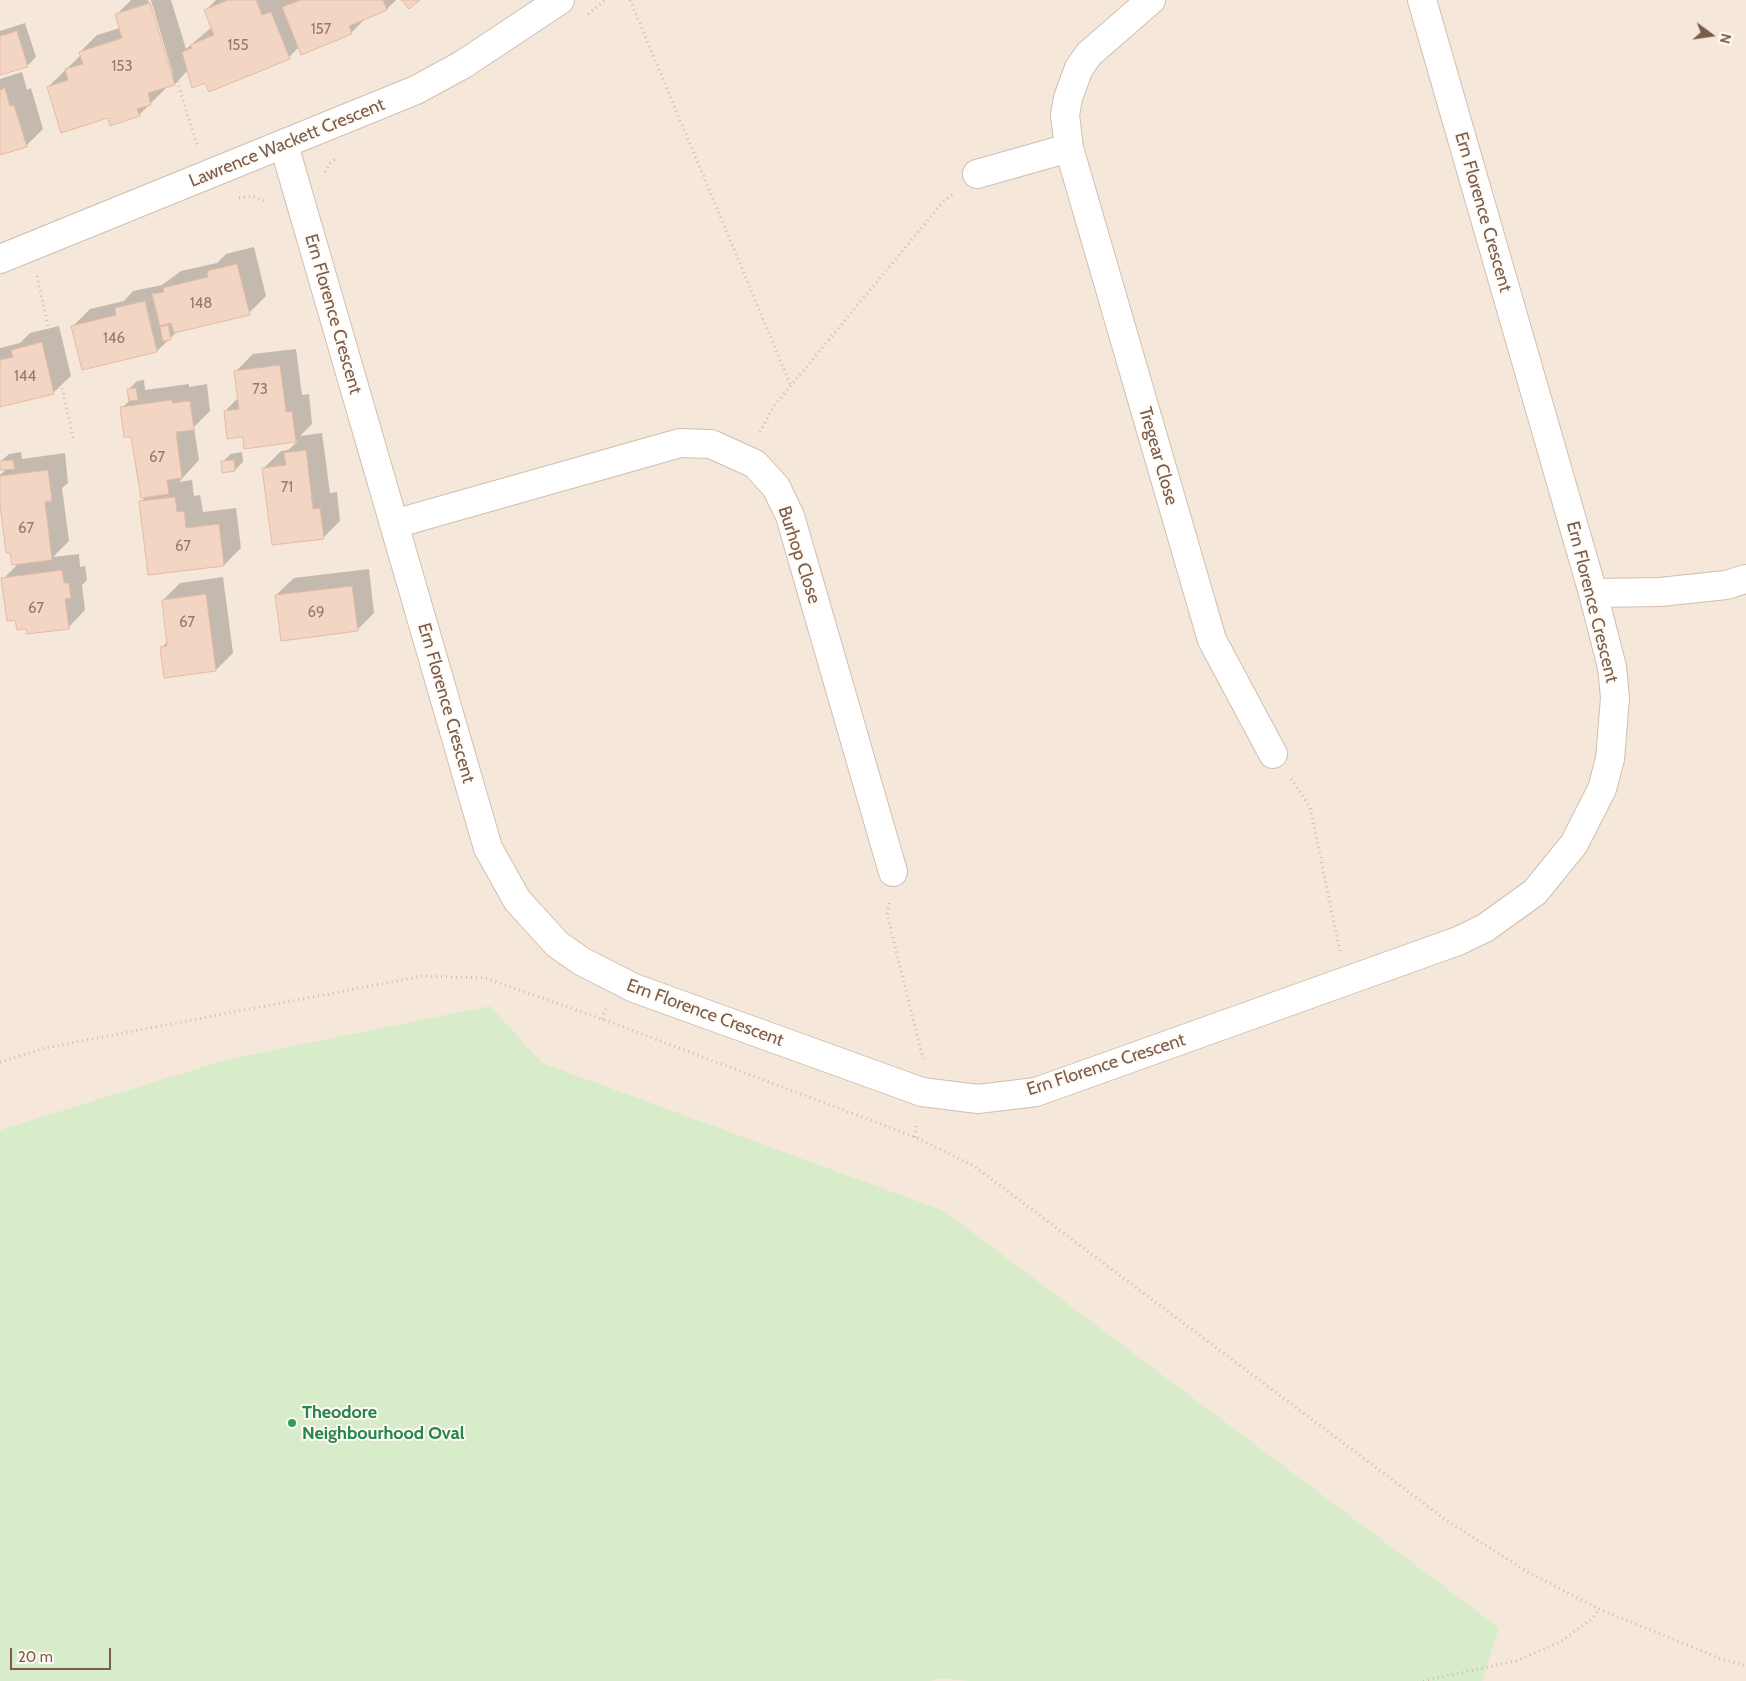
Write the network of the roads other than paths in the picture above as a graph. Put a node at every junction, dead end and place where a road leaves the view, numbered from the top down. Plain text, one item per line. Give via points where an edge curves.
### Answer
1 (560, 0) edge
2 (1151, 0) edge
3 (1422, 0) edge
4 (284, 145) junction
5 (1069, 148) junction
6 (977, 174) road end
7 (0, 259) edge
8 (394, 524) junction
9 (1746, 579) edge
10 (1593, 593) junction
11 (1273, 754) road end
12 (893, 872) road end

1 - 4 street, Lawrence Wackett Crescent via 416,90
2 - 5 street, Tregear Close via 1089,54 1079,68 1065,115
3 - 10 street, Ern Florence Crescent
4 - 7 street, Lawrence Wackett Crescent
4 - 8 street, Ern Florence Crescent
5 - 6 street
5 - 11 street, Tregear Close via 1212,640
8 - 10 street, Ern Florence Crescent via 488,848 517,900 557,944 581,961 634,988 922,1092 978,1099 1036,1092 1458,941 1485,928 1535,892 1574,844 1602,789 1610,759 1615,698 1612,667
8 - 12 street, Burhop Close via 680,443 711,444 755,464 776,487 790,516
9 - 10 street via 1660,592

